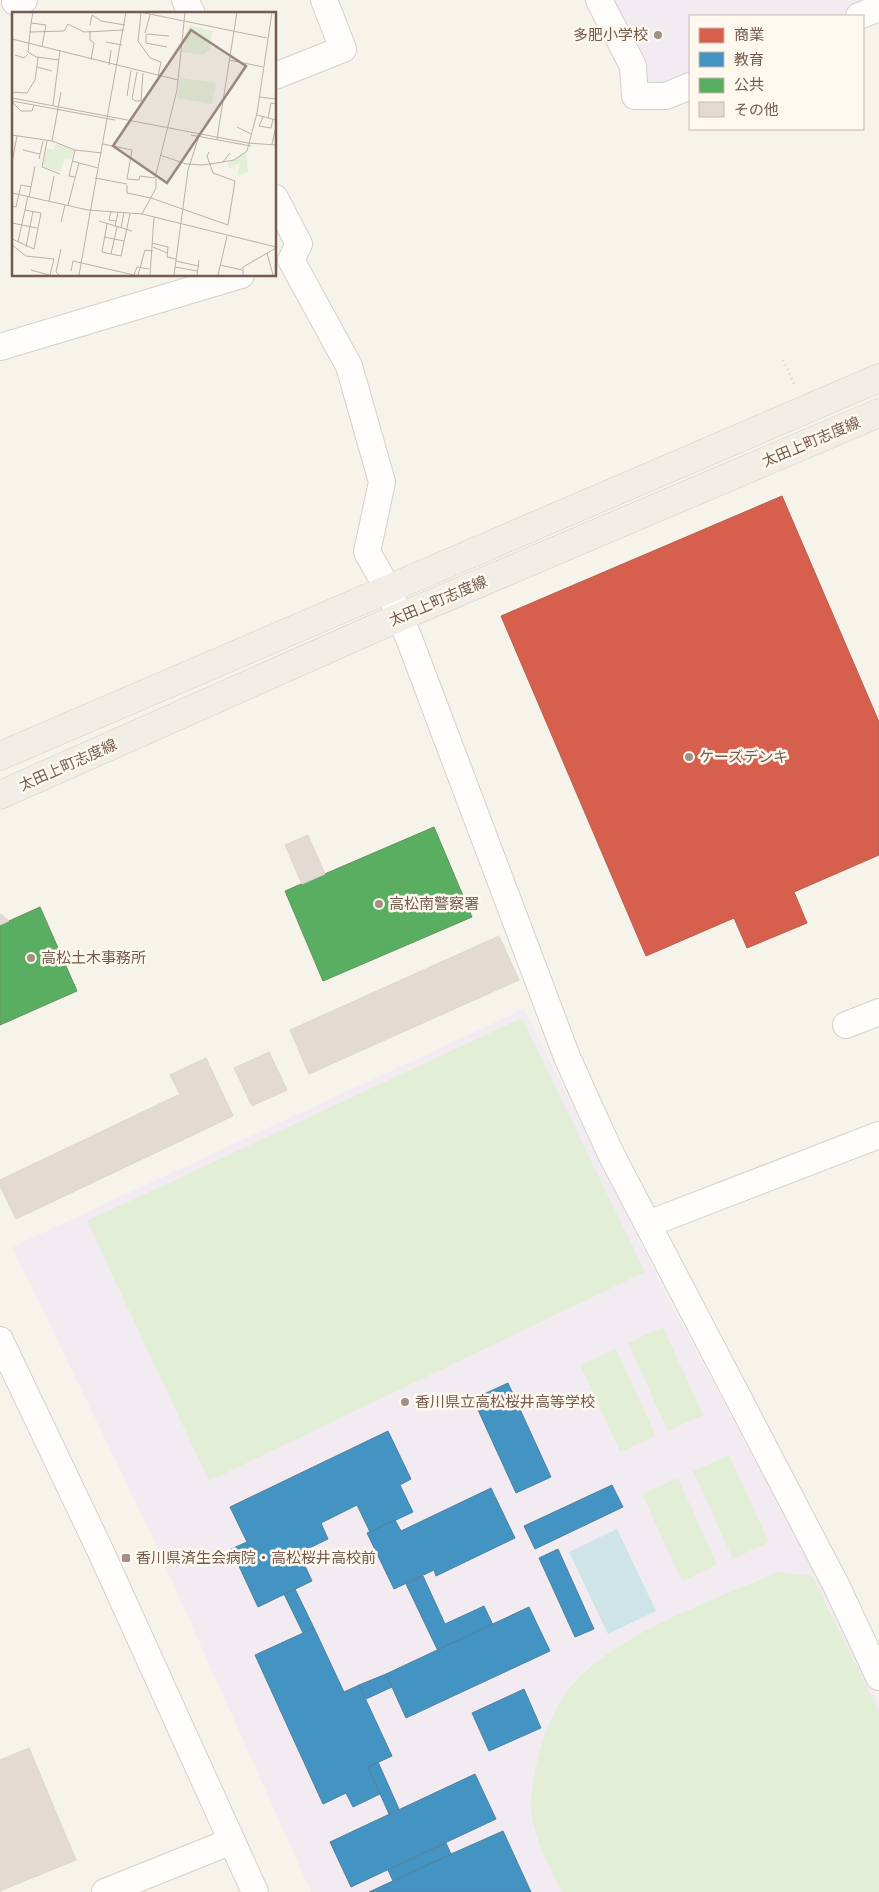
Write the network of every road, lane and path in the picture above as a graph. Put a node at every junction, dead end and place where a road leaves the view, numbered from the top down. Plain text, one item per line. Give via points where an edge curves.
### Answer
1 (185, 0) edge
2 (324, 0) edge
3 (599, 0) edge
4 (879, 8) edge
5 (191, 12) edge
6 (862, 15) edge
7 (276, 76) edge
8 (689, 86) edge
9 (276, 200) edge
10 (283, 263) edge
11 (238, 276) edge
12 (0, 347) edge
13 (783, 360) dead end
14 (879, 378) edge
15 (799, 394) dead end
16 (879, 413) edge
17 (388, 589) junction
18 (400, 617) junction
19 (28, 744) junction
20 (0, 756) edge
21 (41, 777) junction
22 (0, 795) edge
23 (879, 1012) edge
24 (846, 1025) dead end
25 (879, 1135) edge
26 (648, 1224) junction
27 (0, 1340) edge
28 (879, 1677) edge
29 (232, 1841) junction
30 (105, 1892) edge
31 (255, 1892) edge

1 - 5 street
2 - 7 street via 343,49
3 - 8 street via 633,66 635,96 666,96
4 - 6 street
9 - 10 street via 299,244
10 - 17 street via 349,366 382,482 366,552
11 - 12 street
13 - 15 path
14 - 17 main road, 太田上町志度線
16 - 18 main road, 太田上町志度線
17 - 18 street
17 - 19 main road, 太田上町志度線
18 - 21 main road, 太田上町志度線
18 - 26 street via 567,1057 612,1156
19 - 20 main road, 太田上町志度線
19 - 21 main road
21 - 22 main road, 太田上町志度線
23 - 24 street
25 - 26 street
26 - 28 street via 836,1585
27 - 29 street
29 - 30 street
29 - 31 street

